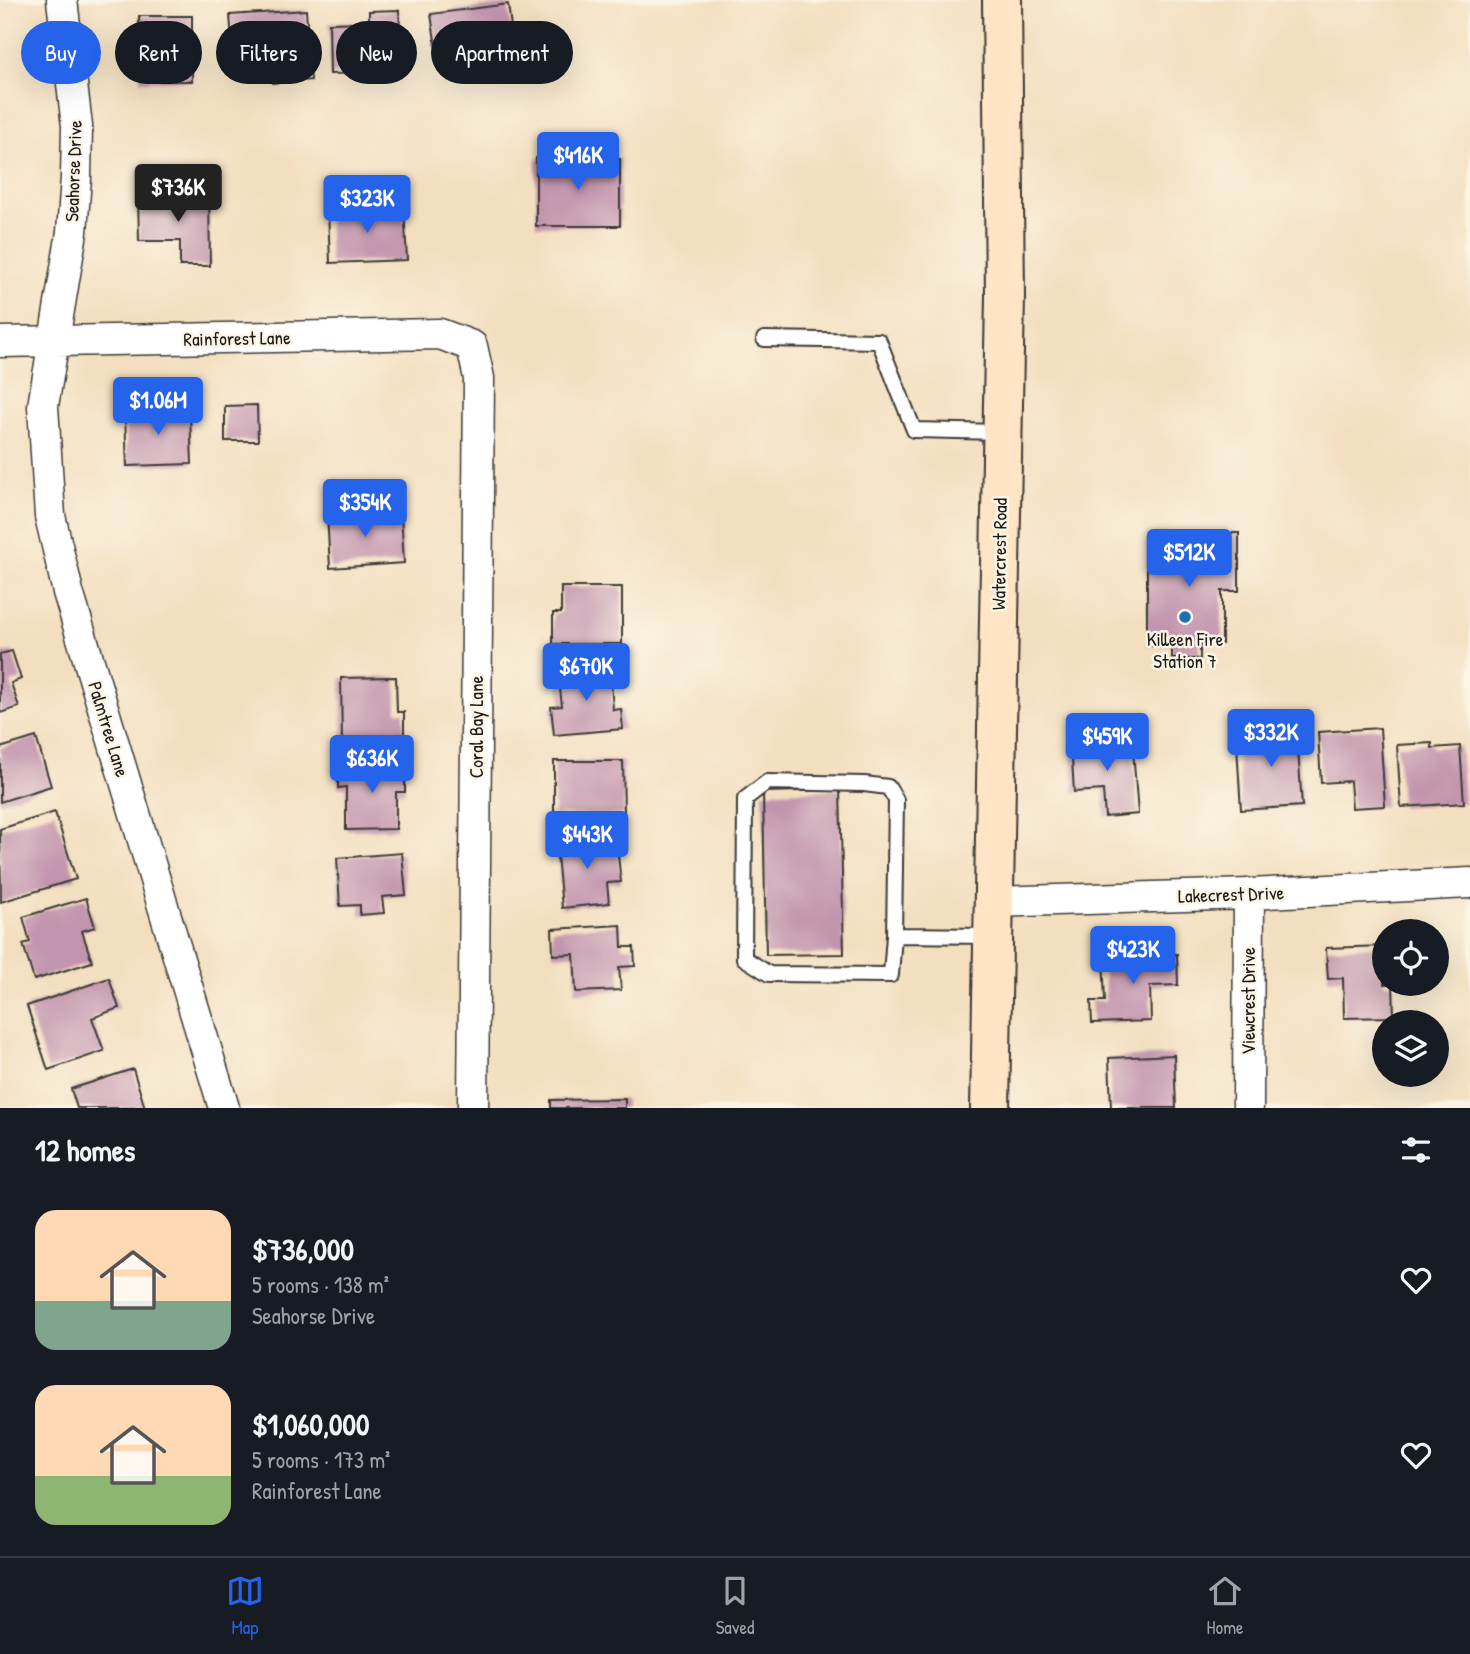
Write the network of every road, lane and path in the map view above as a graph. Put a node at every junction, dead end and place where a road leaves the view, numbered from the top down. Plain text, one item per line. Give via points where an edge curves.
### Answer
1 (62, 0) edge
2 (1002, 0) edge
3 (764, 339) dead end
4 (0, 342) edge
5 (53, 342) junction
6 (472, 346) joint
7 (1002, 432) junction
8 (1470, 883) edge
9 (1249, 894) junction
10 (992, 919) junction
11 (894, 935) junction
12 (224, 1108) edge
13 (473, 1108) edge
14 (990, 1108) edge
15 (1248, 1108) edge

1 - 5 street, Seahorse Drive via 77,126 76,178 72,232
2 - 7 street, Watercrest Road
3 - 7 lane via 879,341 914,430
4 - 5 street, Rainforest Lane
5 - 6 street, Rainforest Lane via 440,334
5 - 12 street, Palmtree Lane via 43,406 50,516 68,592
6 - 13 street, Coral Bay Lane via 480,378
7 - 10 street, Watercrest Road
8 - 9 street, Lakecrest Drive
9 - 10 street, Lakecrest Drive
9 - 15 street, Viewcrest Drive
10 - 11 lane
10 - 14 street, Watercrest Road
11 - 11 lane via 896,800 888,787 767,782 746,799 744,958 769,974 891,975

